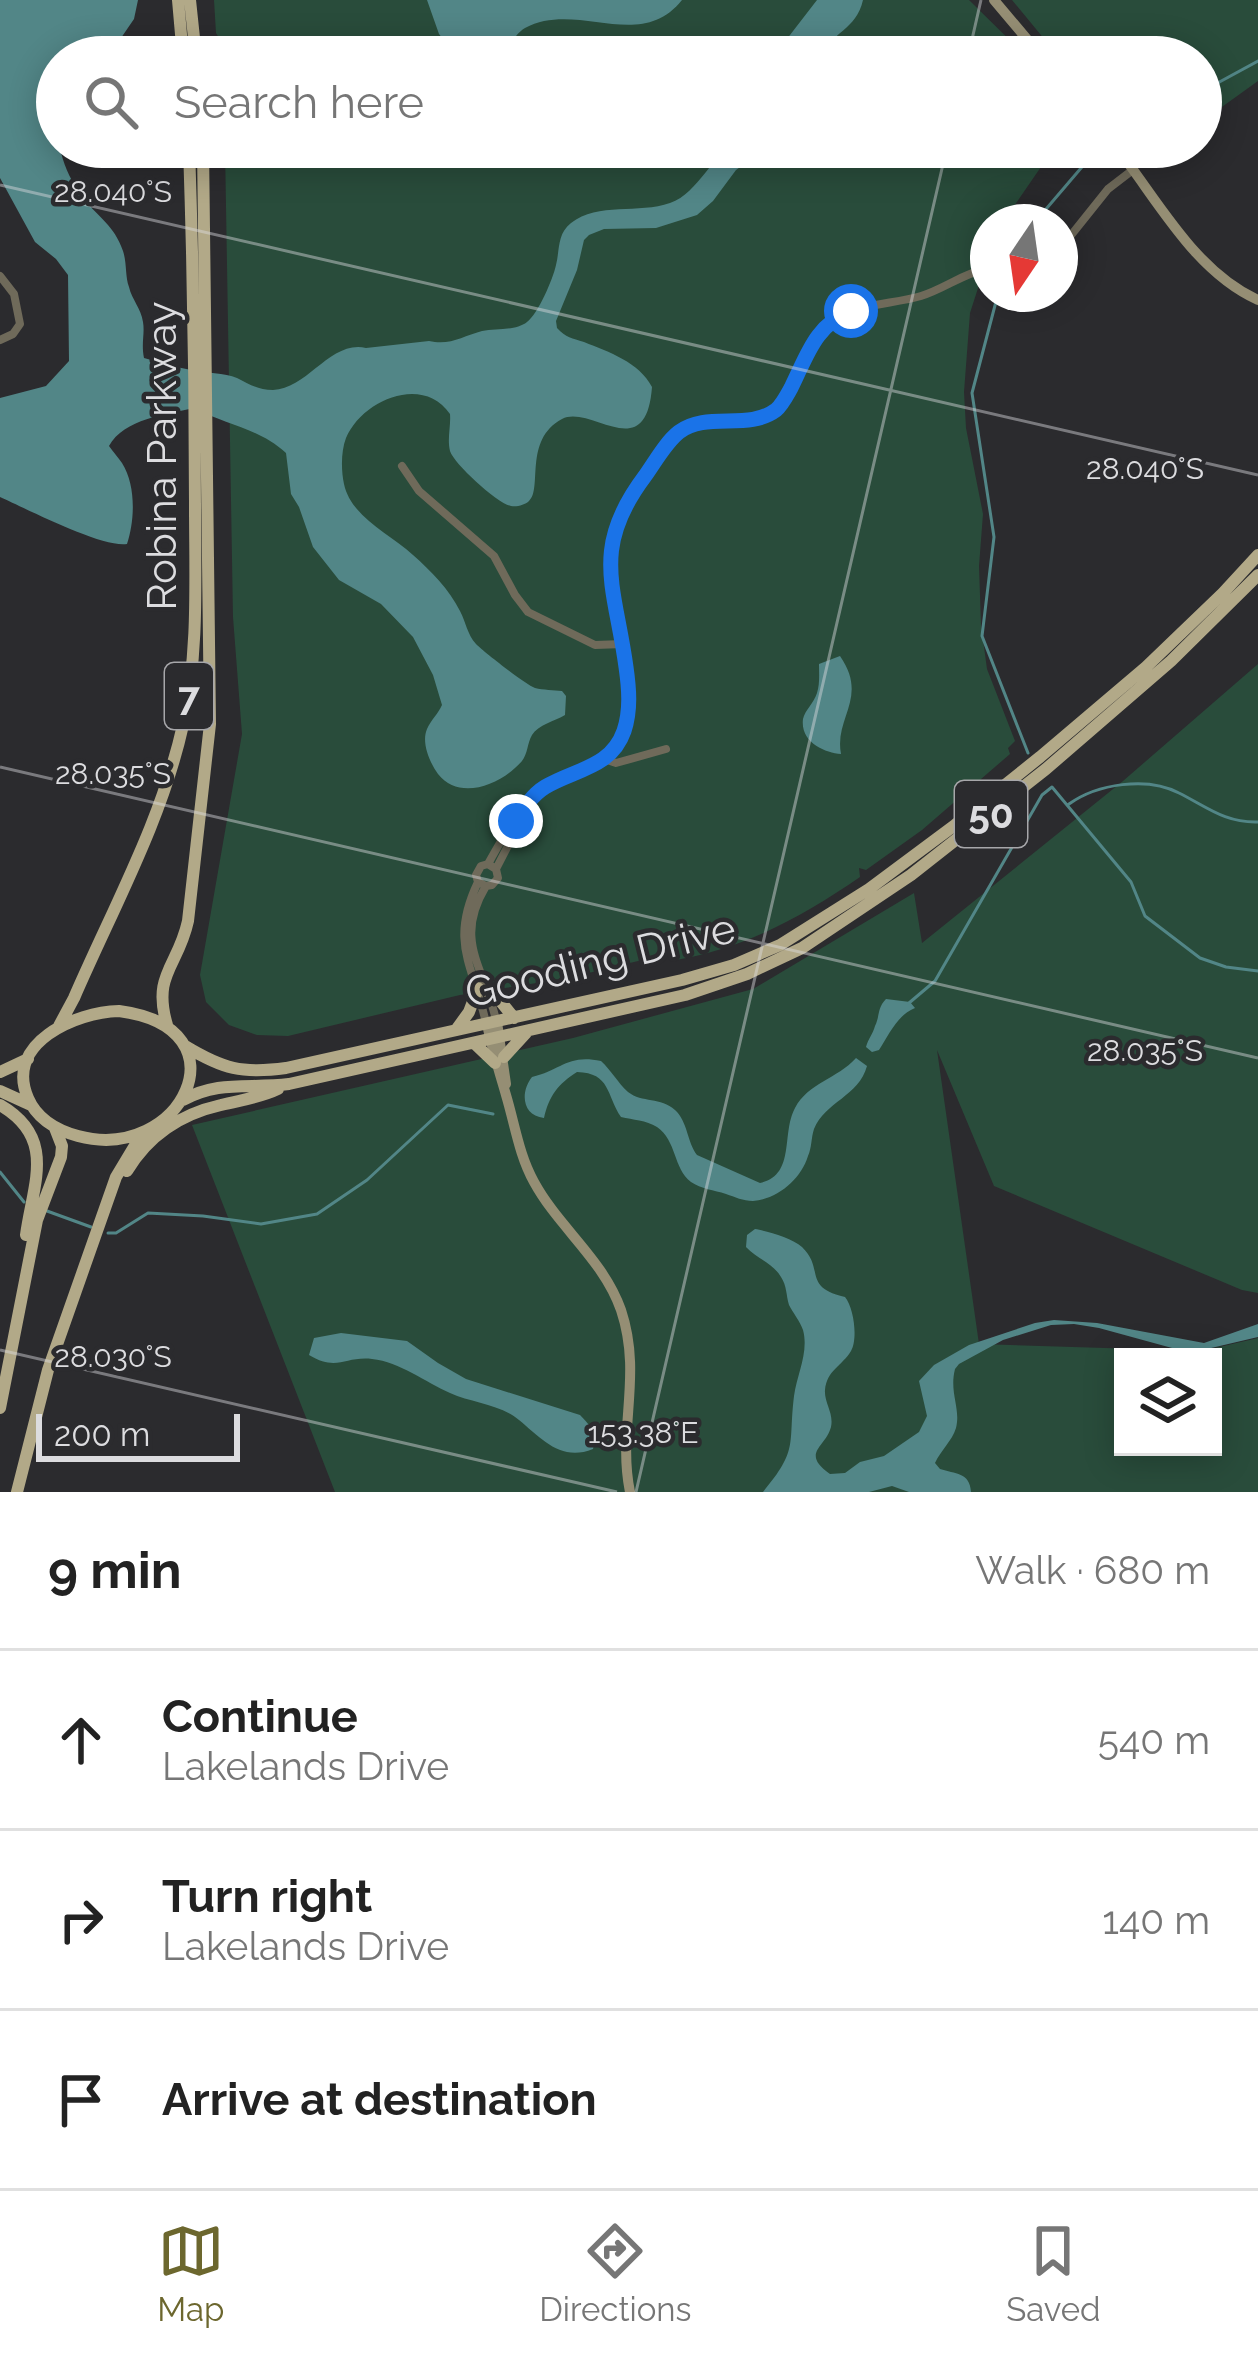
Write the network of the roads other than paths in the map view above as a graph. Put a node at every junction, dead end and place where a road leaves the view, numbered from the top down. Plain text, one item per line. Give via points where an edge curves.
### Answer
1 (178, 0) edge
2 (190, 0) edge
3 (994, 0) edge
4 (181, 36) edge
5 (194, 36) edge
6 (1024, 36) edge
7 (190, 168) edge
8 (203, 168) edge
9 (1133, 169) joint
10 (1078, 226) edge
11 (970, 274) edge
12 (0, 276) edge
13 (1258, 300) edge
14 (0, 340) edge
15 (201, 364) junction
16 (201, 423) junction
17 (402, 466) dead end
18 (1258, 555) edge
19 (1258, 575) edge
20 (623, 644) junction
21 (666, 749) dead end
22 (605, 759) junction
23 (492, 866) junction
24 (482, 884) junction
25 (484, 991) junction
26 (514, 1018) junction
27 (492, 1023) junction
28 (167, 1025) junction
29 (59, 1026) junction
30 (456, 1031) junction
31 (527, 1032) junction
32 (495, 1039) junction
33 (474, 1043) junction
34 (185, 1046) junction
35 (29, 1058) junction
36 (499, 1060) junction
37 (0, 1072) edge
38 (289, 1084) junction
39 (0, 1091) edge
40 (183, 1100) junction
41 (0, 1105) edge
42 (32, 1106) junction
43 (55, 1127) junction
44 (143, 1131) junction
45 (111, 1190) junction
46 (29, 1260) junction
47 (0, 1408) edge
48 (17, 1492) edge
49 (630, 1492) edge

1 - 4 main road
2 - 5 main road
3 - 6 street
7 - 15 main road, Robina Parkway / 7
8 - 15 main road, Robina Parkway / 7
9 - 10 street
9 - 13 street via 1210,268
11 - 20 street via 823,328 779,408 677,434 634,490 612,537 609,567
12 - 14 street via 20,324
15 - 16 main road, Robina Parkway / 7
16 - 28 main road, Robina Parkway / 7 via 208,746 188,921 161,991
16 - 29 main road, Robina Parkway / 7 via 196,620 183,727 157,810
17 - 20 street via 494,556 528,612 595,645
18 - 26 main road, Gooding Drive / 50 via 1040,757 804,932 709,973
19 - 31 main road, Gooding Drive / 50 via 1046,769 821,937 704,990
20 - 22 street via 629,712
21 - 22 street
22 - 23 street via 533,796
23 - 24 street via 496,881
23 - 24 street via 478,868
24 - 25 street via 462,935
25 - 26 main road
25 - 27 street
25 - 30 main road
26 - 27 main road, Gooding Drive / 50
27 - 30 main road, Gooding Drive / 50
27 - 32 street
28 - 29 main road via 119,1011
28 - 34 main road
29 - 35 main road
30 - 34 main road, Gooding Drive / 50 via 262,1071 222,1067
31 - 32 main road, Gooding Drive / 50
31 - 36 main road
32 - 33 main road, Gooding Drive / 50
32 - 36 street
33 - 36 main road
33 - 38 main road, Gooding Drive / 50
34 - 40 main road via 190,1075
35 - 37 main road
35 - 42 main road via 24,1084
36 - 49 street via 533,1181 620,1308 631,1361
38 - 40 main road, Gooding Drive / 50 via 212,1087
38 - 45 main road via 172,1124
39 - 42 main road
40 - 44 main road
41 - 46 main road via 24,1124 39,1161
42 - 43 main road
43 - 44 main road via 97,1139
43 - 46 main road via 61,1157
44 - 45 main road
45 - 48 main road via 41,1391
46 - 47 main road

